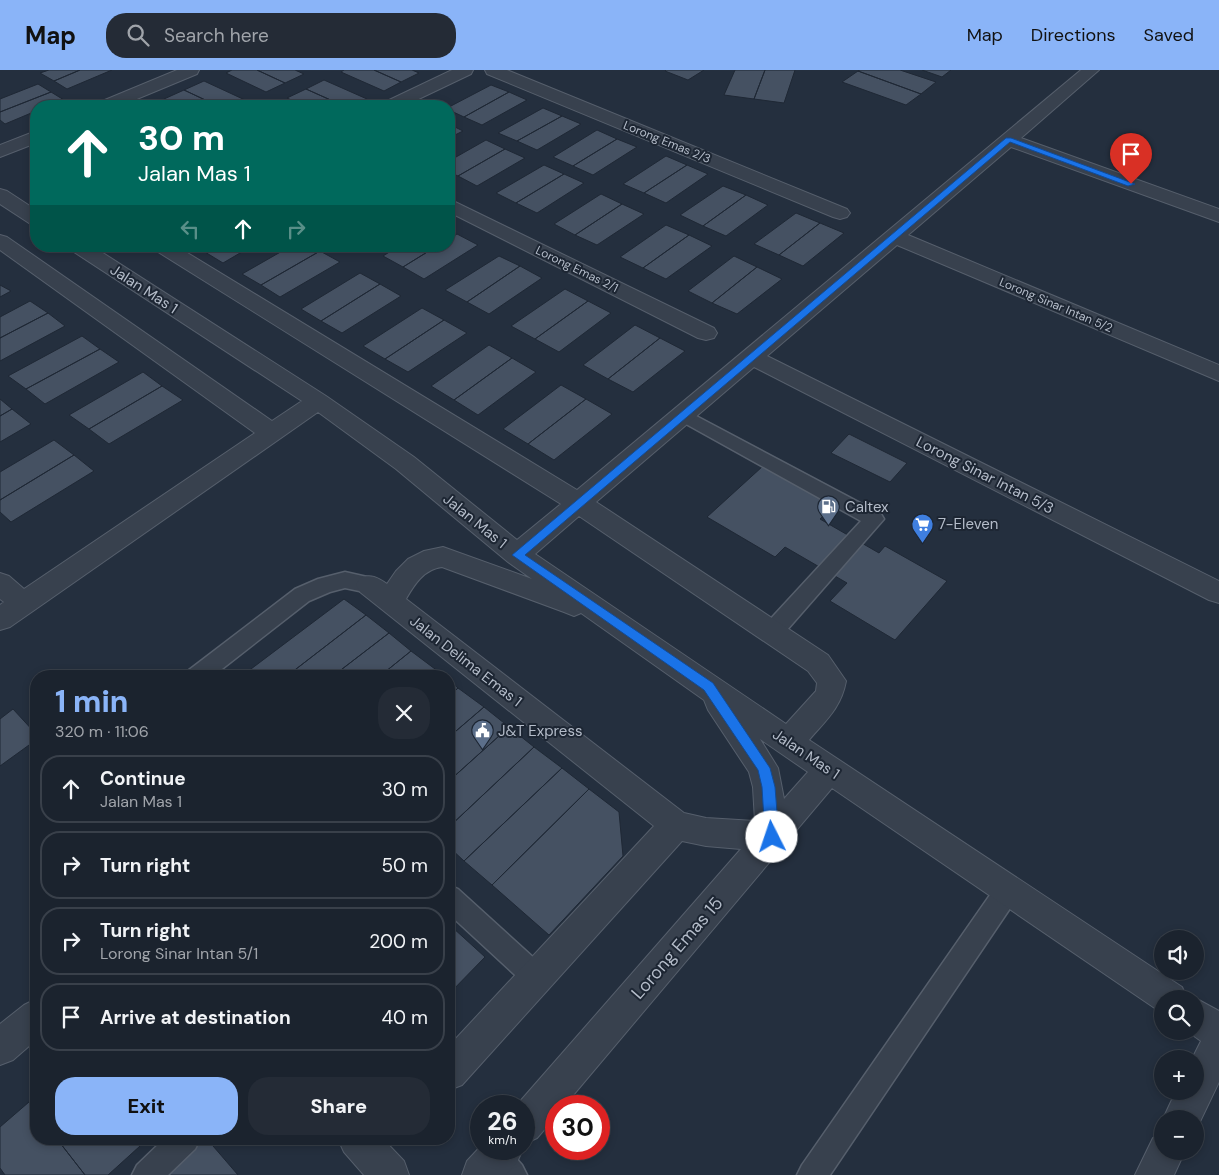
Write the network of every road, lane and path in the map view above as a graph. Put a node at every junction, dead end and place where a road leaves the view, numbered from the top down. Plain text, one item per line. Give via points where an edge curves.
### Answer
1 (464, 70) edge
2 (493, 70) edge
3 (1091, 70) edge
4 (185, 71) edge
5 (120, 100) edge
6 (403, 100) edge
7 (30, 138) edge
8 (1008, 140) junction
9 (1, 150) edge
10 (0, 195) edge
11 (455, 208) edge
12 (840, 213) dead end
13 (30, 215) edge
14 (1219, 216) edge
15 (894, 236) junction
16 (0, 241) edge
17 (96, 252) edge
18 (172, 252) edge
19 (706, 333) dead end
20 (751, 357) junction
21 (1219, 374) edge
22 (318, 401) junction
23 (683, 415) junction
24 (272, 433) junction
25 (578, 503) junction
26 (517, 555) junction
27 (0, 583) edge
28 (380, 593) junction
29 (1219, 593) edge
30 (23, 604) junction
31 (608, 618) junction
32 (0, 619) edge
33 (772, 632) junction
34 (208, 670) edge
35 (708, 687) junction
36 (788, 742) junction
37 (829, 770) junction
38 (676, 825) junction
39 (772, 837) junction
40 (1008, 890) junction
41 (455, 903) edge
42 (536, 977) junction
43 (1157, 990) edge
44 (30, 1022) edge
45 (1204, 1022) edge
46 (1219, 1032) edge
47 (1219, 1043) edge
48 (0, 1046) edge
49 (455, 1065) edge
50 (1186, 1110) edge
51 (535, 1113) edge
52 (179, 1145) edge
53 (1162, 1160) edge
54 (147, 1175) edge
55 (812, 1175) edge
56 (1154, 1175) edge

1 - 6 street
2 - 12 street, Lorong Emas 2/3
3 - 8 street
4 - 5 street
7 - 9 street
8 - 14 street
8 - 15 street
10 - 13 street
11 - 19 street, Lorong Emas 2/1
15 - 20 street
15 - 21 street, Lorong Sinar Intan 5/2
16 - 24 street
17 - 22 street, Jalan Mas 1
18 - 25 street
20 - 23 street
20 - 29 street, Lorong Sinar Intan 5/3
22 - 24 street
22 - 26 street, Jalan Mas 1 via 405,463
23 - 25 street
23 - 33 lane via 874,519
24 - 30 street
25 - 26 street
25 - 33 street
26 - 31 street, Jalan Mas 1
27 - 30 street
28 - 31 street via 415,567 444,557
28 - 34 lane via 344,580 302,595
28 - 38 street, Jalan Delima Emas 1
30 - 32 street
31 - 35 street, Jalan Mas 1
33 - 36 street via 818,663 832,681 829,696
35 - 36 street, Jalan Mas 1
35 - 39 street via 764,768
36 - 37 street, Jalan Mas 1
37 - 39 street, Lorong Emas 15
37 - 40 street, Jalan Mas 1
38 - 39 street, Jalan Delima Emas 1 via 706,832
38 - 42 street
39 - 51 street, Lorong Emas 15
40 - 43 street, Jalan Mas 1
40 - 55 lane
41 - 42 lane
42 - 49 street
44 - 48 street
45 - 46 street
47 - 50 street
52 - 54 lane
53 - 56 street

